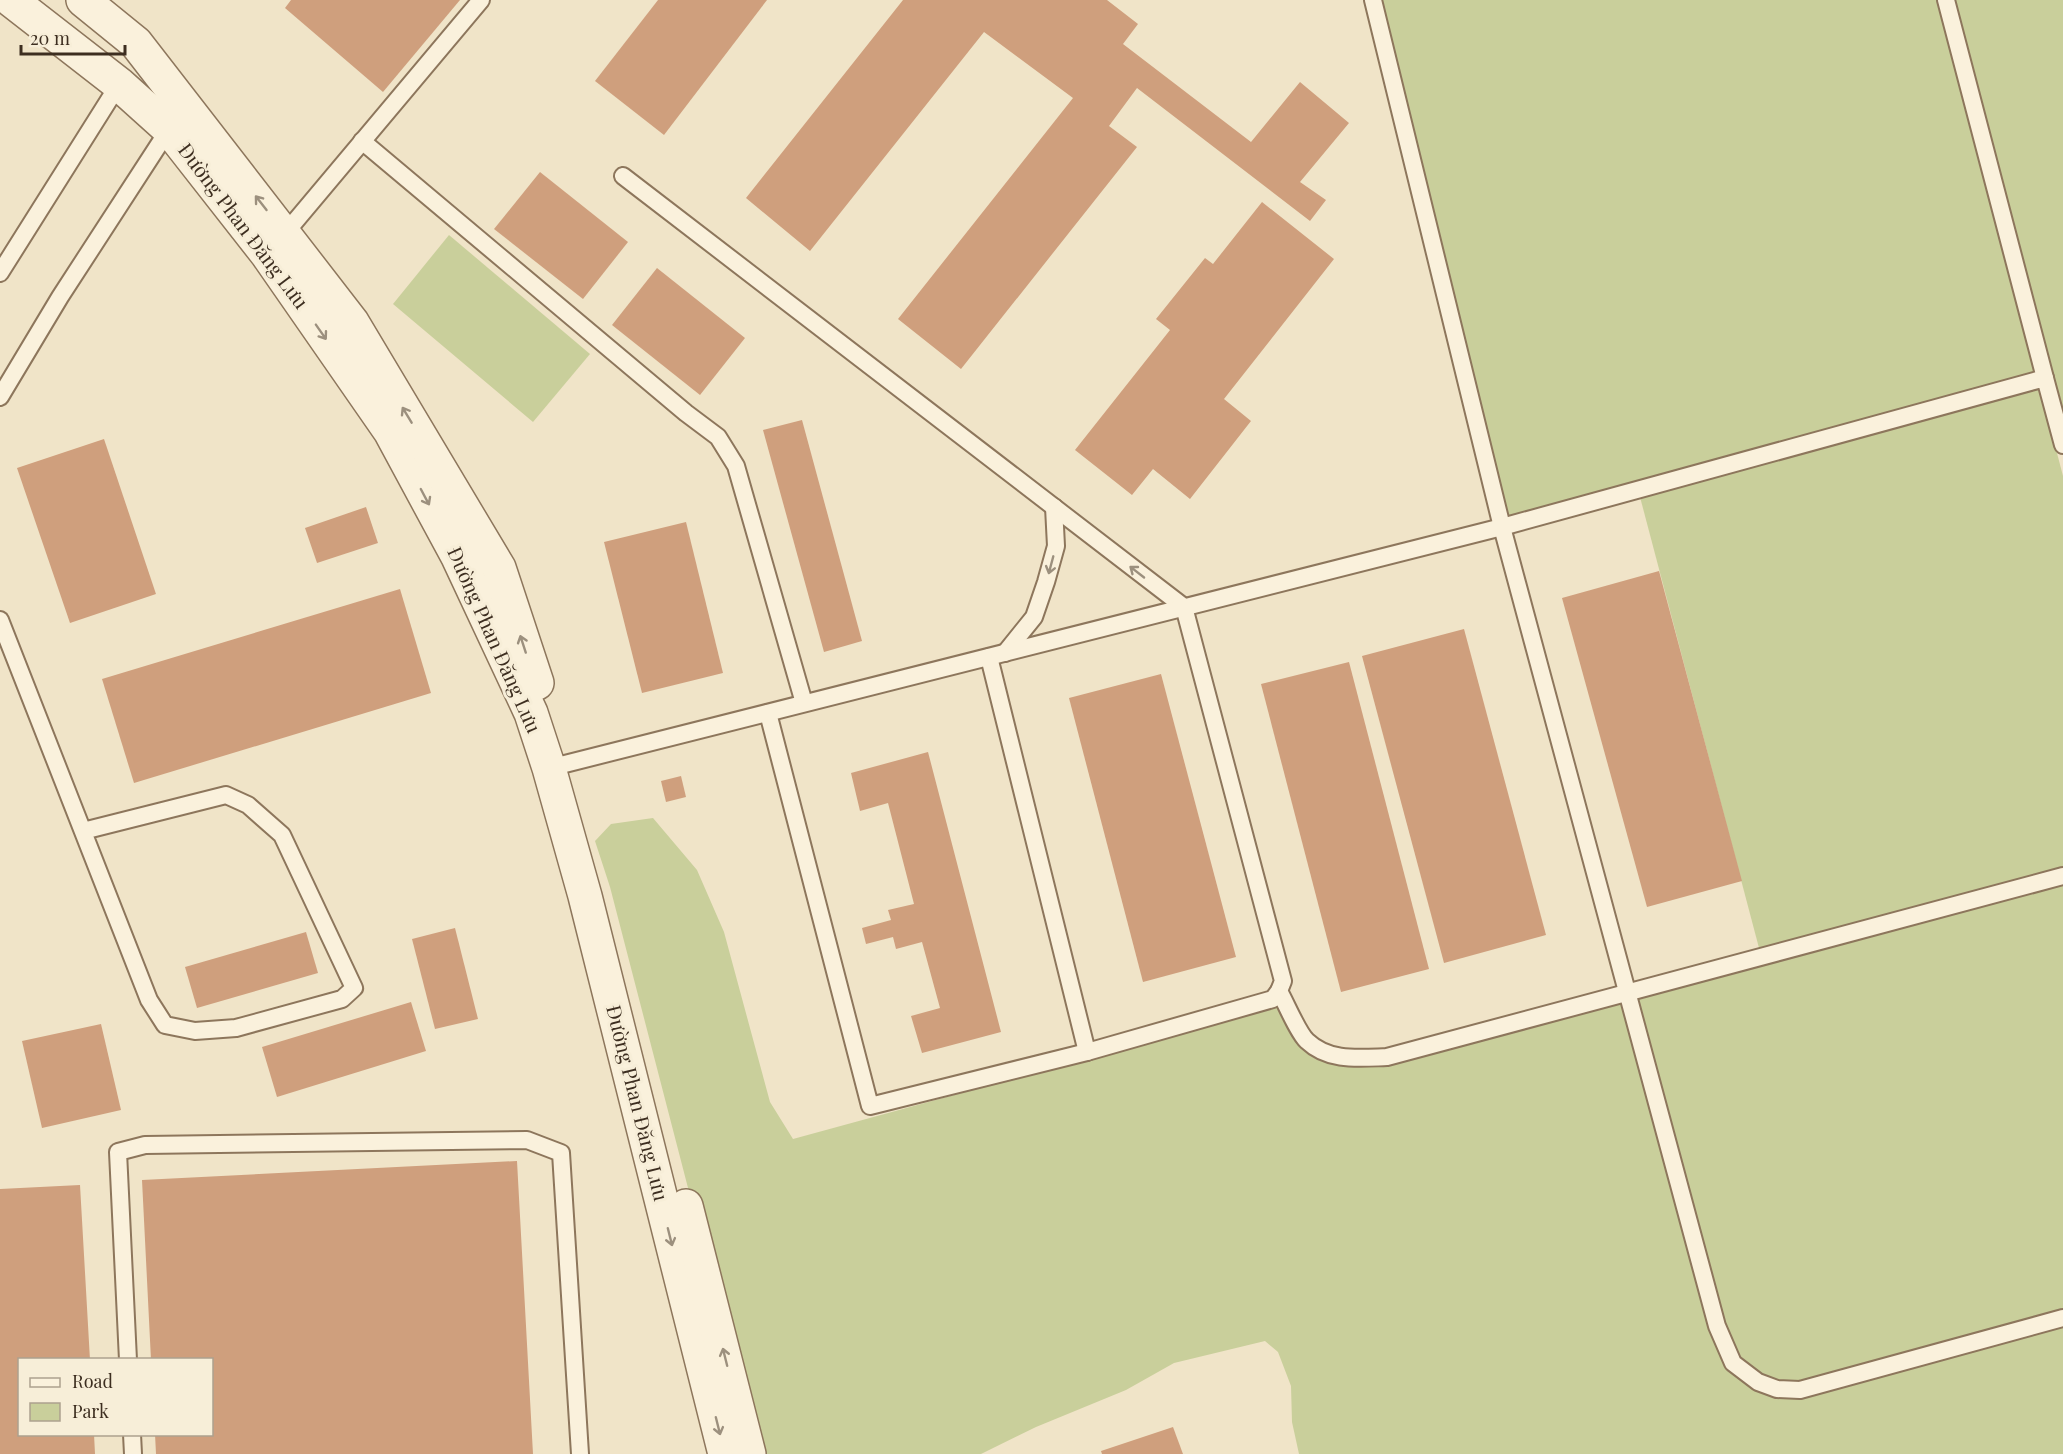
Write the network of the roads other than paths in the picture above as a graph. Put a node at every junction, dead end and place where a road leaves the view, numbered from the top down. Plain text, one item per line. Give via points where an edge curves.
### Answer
1 (11, 0) edge
2 (83, 0) edge
3 (481, 0) edge
4 (1372, 0) edge
5 (1947, 0) edge
6 (119, 84) junction
7 (169, 129) junction
8 (362, 141) junction
9 (623, 176) dead end
10 (227, 182) junction
11 (276, 244) junction
12 (0, 273) edge
13 (2046, 378) junction
14 (0, 397) edge
15 (2063, 445) edge
16 (1054, 507) junction
17 (1503, 527) junction
18 (1184, 608) junction
19 (0, 620) edge
20 (997, 655) junction
21 (804, 704) junction
22 (768, 712) junction
23 (556, 766) junction
24 (83, 831) junction
25 (2063, 876) edge
26 (1280, 991) junction
27 (1627, 991) junction
28 (1087, 1052) junction
29 (2063, 1318) edge
30 (128, 1358) edge
31 (132, 1436) edge
32 (133, 1454) edge
33 (580, 1454) edge
34 (725, 1454) edge
35 (749, 1454) edge

1 - 6 street, Đường Phan Đăng Lưu
2 - 10 street, Đường Phan Đăng Lưu via 136,44
3 - 8 lane
4 - 17 lane
5 - 13 lane
6 - 7 street, Đường Phan Đăng Lưu
6 - 12 lane
7 - 10 street, Đường Phan Đăng Lưu
7 - 14 lane
8 - 11 lane
8 - 21 lane via 718,437 736,466
9 - 16 lane
10 - 11 street, Đường Phan Đăng Lưu
11 - 23 street, Đường Phan Đăng Lưu via 352,322 498,568
13 - 15 lane
13 - 17 lane
18 -> 16 lane
16 -> 20 lane via 1056,546 1034,617
17 - 18 lane
17 - 27 lane
18 - 20 lane
18 - 26 lane via 1283,981
19 - 24 lane
20 - 21 lane
20 - 28 lane
21 - 22 lane
22 - 23 lane
22 - 28 lane via 870,1106
23 -> 34 street, Đường Phan Đăng Lưu
35 -> 23 street, Đường Phan Đăng Lưu via 635,1006
24 - 24 lane via 149,1000 165,1025 195,1031 236,1028 342,999 354,988 282,835 248,805 226,795
25 - 27 lane
26 - 27 lane via 1306,1040 1328,1054 1351,1059 1387,1057
26 - 28 lane via 1273,999
27 - 29 lane via 1717,1326 1733,1363 1758,1382 1777,1389 1800,1390
30 - 33 lane via 118,1152 145,1145 526,1140 561,1153
31 - 32 lane

